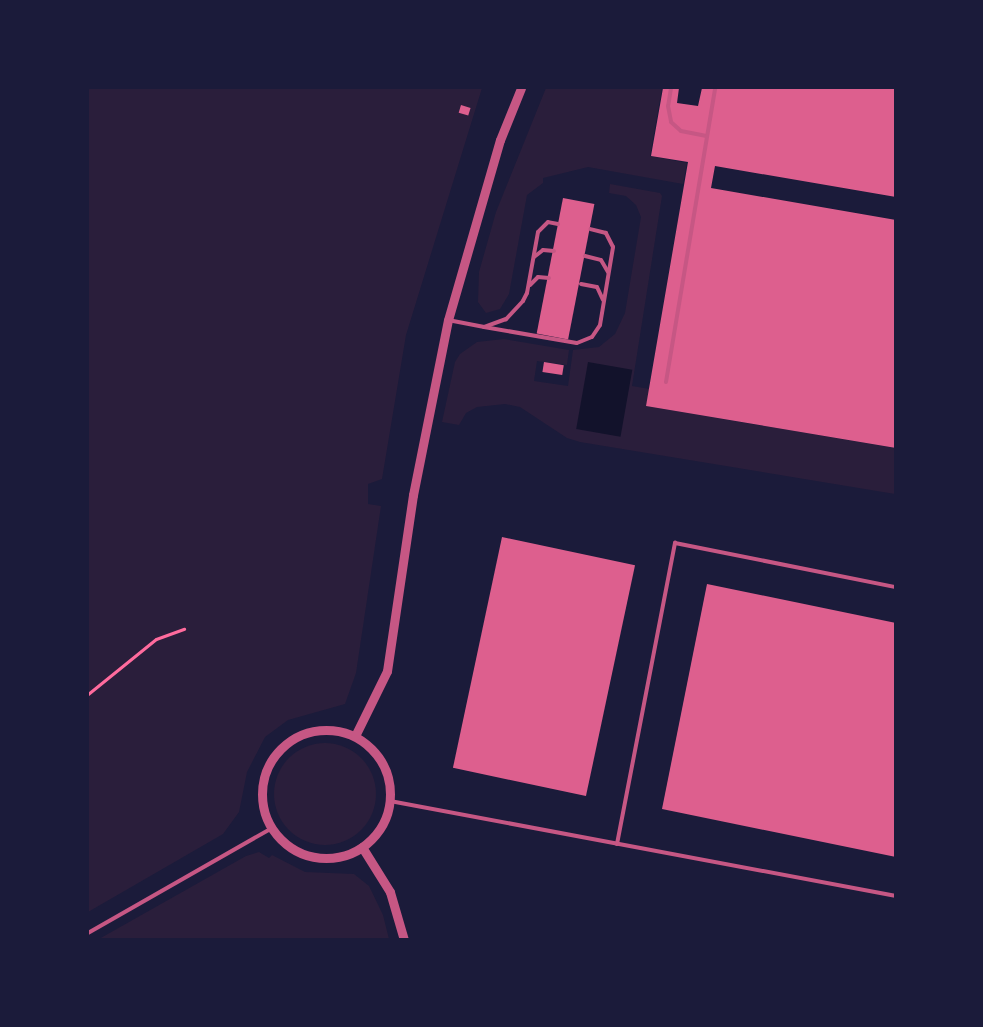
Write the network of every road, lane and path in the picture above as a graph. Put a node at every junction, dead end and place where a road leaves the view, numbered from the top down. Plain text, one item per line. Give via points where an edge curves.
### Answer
1 (521, 88) edge
2 (671, 88) edge
3 (715, 88) edge
4 (707, 136) junction
5 (558, 224) dead end
6 (590, 229) dead end
7 (554, 251) dead end
8 (585, 256) dead end
9 (533, 259) junction
10 (608, 274) junction
11 (549, 278) dead end
12 (581, 284) dead end
13 (528, 287) junction
14 (604, 302) junction
15 (448, 320) junction
16 (484, 327) junction
17 (666, 382) dead end
18 (896, 587) edge
19 (184, 629) dead end
20 (88, 694) edge
21 (355, 736) junction
22 (390, 801) junction
23 (272, 828) junction
24 (617, 844) junction
25 (362, 847) junction
26 (896, 896) edge
27 (88, 933) edge
28 (404, 940) edge

1 - 15 street via 500,140
2 - 4 lane via 668,106 671,122 681,131
3 - 4 lane
4 - 17 lane
5 - 9 lane via 548,222 542,226
6 - 10 lane via 606,232 611,238 613,247
7 - 9 lane via 540,251
8 - 10 lane via 602,260
9 - 13 lane
10 - 14 lane
11 - 13 lane via 535,278
12 - 14 lane via 597,287
13 - 16 lane via 523,301 506,319
14 - 16 lane via 596,331 592,337 577,343
15 - 16 lane
15 - 21 street via 412,495 390,657 379,691
18 - 24 lane via 675,543
19 - 20 path via 156,639
21 - 22 street via 374,750 385,768
21 - 23 street via 321,730 298,736 280,750 267,770 262,794
22 - 24 lane
22 - 25 street via 378,831
23 - 25 street via 290,847 314,857 340,857
23 - 27 lane
24 - 26 lane
25 - 28 street via 390,892

